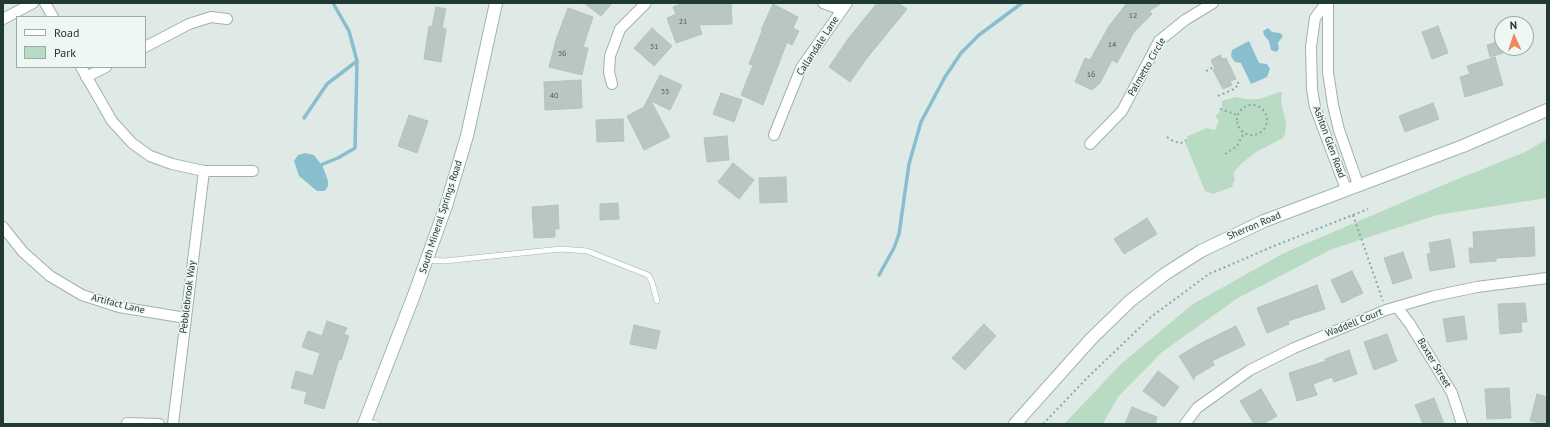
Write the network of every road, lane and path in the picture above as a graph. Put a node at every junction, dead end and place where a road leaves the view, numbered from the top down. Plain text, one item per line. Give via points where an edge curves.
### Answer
1 (33, 3) edge
2 (45, 3) edge
3 (496, 3) edge
4 (646, 3) edge
5 (823, 3) edge
6 (1213, 3) edge
7 (1327, 3) edge
8 (844, 6) edge
9 (52, 16) edge
10 (3, 19) edge
11 (227, 19) dead end
12 (146, 46) edge
13 (1214, 67) dead end
14 (82, 68) edge
15 (104, 68) edge
16 (1206, 71) dead end
17 (86, 77) junction
18 (1237, 81) dead end
19 (612, 84) dead end
20 (1218, 96) dead end
21 (1220, 109) dead end
22 (1547, 110) edge
23 (1238, 115) junction
24 (1266, 126) junction
25 (1270, 128) dead end
26 (1244, 134) junction
27 (774, 135) dead end
28 (1167, 137) dead end
29 (1186, 140) dead end
30 (1090, 144) dead end
31 (1225, 154) dead end
32 (204, 171) junction
33 (253, 171) dead end
34 (1358, 184) junction
35 (1346, 189) junction
36 (1368, 209) dead end
37 (1353, 215) junction
38 (3, 227) edge
39 (427, 260) junction
40 (1547, 278) edge
41 (657, 301) dead end
42 (1397, 307) junction
43 (1386, 310) junction
44 (186, 318) junction
45 (127, 423) edge
46 (364, 423) edge
47 (159, 424) edge
48 (172, 424) edge
49 (377, 424) edge
50 (1015, 424) edge
51 (1043, 424) edge
52 (1185, 424) edge
53 (1462, 424) edge

1 - 10 street
2 - 9 street
3 - 39 main road, South Mineral Springs Road via 467,136
4 - 19 street via 620,29 610,56 609,72
5 - 8 street
6 - 30 street, Palmetto Circle via 1185,20 1159,41 1122,110
7 - 34 street, Ashton Glen Road via 1328,72 1333,105
7 - 35 street, Ashton Glen Road via 1315,18 1311,47 1312,89 1315,107
8 - 27 street, Callandale Lane via 801,68
11 - 12 street via 212,17 189,24
13 - 16 path
14 - 17 street
15 - 17 street
17 - 32 street via 112,121 132,143 150,156
18 - 20 path via 1239,84 1234,89
21 - 23 path
22 - 34 main road, Sherron Road via 1463,146
23 - 24 path via 1243,107 1248,105 1264,108 1268,117
23 - 26 path via 1238,126
24 - 25 path
24 - 26 path via 1254,136
26 - 31 path via 1237,146
28 - 29 path via 1181,143
32 - 33 street
32 - 44 street, Pebblebrook Way
34 - 35 main road, Sherron Road
35 - 50 main road, Sherron Road via 1224,239 1165,274 1130,301 1091,339
36 - 37 path
37 - 43 path
37 - 51 path via 1209,274 1151,317 1096,368
38 - 44 street, Artifact Lane via 23,252 50,276 82,295 119,307
39 - 41 lane via 444,261 561,250 587,251 648,275
39 - 46 main road, South Mineral Springs Road
40 - 42 street, Waddell Court via 1477,287
42 - 43 street, Waddell Court
42 - 53 street, Baxter Street via 1452,393
43 - 52 street, Waddell Court via 1294,348 1250,370 1197,408
44 - 48 street, Pebblebrook Way
45 - 47 street
46 - 49 lane

